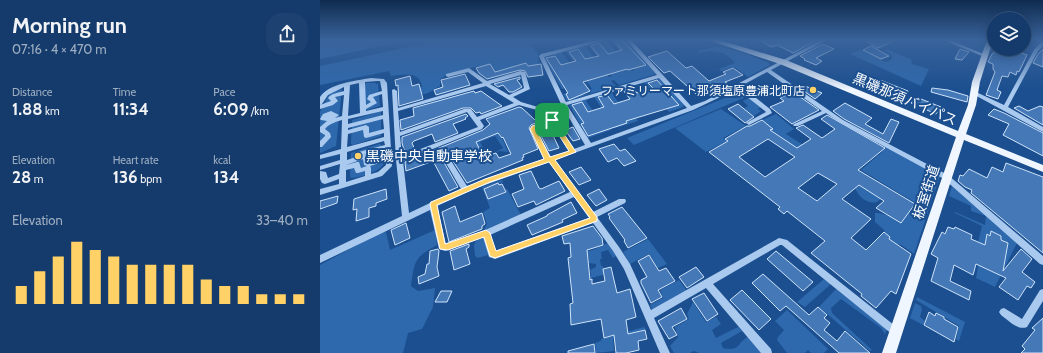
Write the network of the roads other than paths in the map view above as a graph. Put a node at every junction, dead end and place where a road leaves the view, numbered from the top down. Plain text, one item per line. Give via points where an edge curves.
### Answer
1 (541, 56) edge
2 (642, 56) edge
3 (768, 56) edge
4 (773, 56) edge
5 (794, 56) edge
6 (984, 56) edge
7 (1033, 56) edge
8 (786, 61) junction
9 (768, 70) junction
10 (448, 75) dead end
11 (659, 76) junction
12 (362, 82) junction
13 (487, 83) junction
14 (738, 87) junction
15 (347, 89) junction
16 (394, 90) dead end
17 (373, 92) dead end
18 (384, 92) junction
19 (974, 93) junction
20 (362, 94) junction
21 (510, 97) junction
22 (320, 103) edge
23 (519, 103) junction
24 (564, 104) junction
25 (346, 106) junction
26 (320, 107) edge
27 (386, 108) junction
28 (1005, 108) junction
29 (691, 109) junction
30 (396, 110) junction
31 (826, 111) junction
32 (364, 115) junction
33 (386, 116) junction
34 (321, 118) edge
35 (346, 118) junction
36 (476, 119) junction
37 (552, 120) junction
38 (749, 123) dead end
39 (796, 125) dead end
40 (345, 130) junction
41 (387, 130) junction
42 (1043, 130) edge
43 (962, 134) junction
44 (397, 135) junction
45 (388, 138) junction
46 (320, 145) edge
47 (388, 146) junction
48 (589, 146) junction
49 (344, 150) junction
50 (573, 152) junction
51 (320, 157) edge
52 (353, 157) dead end
53 (389, 158) junction
54 (446, 158) dead end
55 (399, 160) junction
56 (549, 160) junction
57 (1043, 162) edge
58 (343, 167) junction
59 (320, 168) edge
60 (1043, 169) edge
61 (320, 173) edge
62 (946, 177) junction
63 (368, 178) junction
64 (342, 186) junction
65 (465, 190) junction
66 (320, 192) edge
67 (575, 193) junction
68 (622, 201) dead end
69 (433, 204) junction
70 (406, 216) junction
71 (593, 217) junction
72 (486, 233) junction
73 (320, 259) edge
74 (1043, 261) edge
75 (707, 283) junction
76 (1043, 293) edge
77 (1004, 312) dead end
78 (649, 316) junction
79 (896, 332) junction
80 (663, 353) edge
81 (768, 353) edge
82 (889, 353) edge

1 - 24 street
2 - 11 street
3 - 8 main road, 黒磯那須バイパス
4 - 8 main road, 黒磯那須バイパス
5 - 8 street
6 - 19 main road, 板室街道
7 - 28 street
8 - 9 street
8 - 43 main road, 黒磯那須バイパス
9 - 14 street
9 - 31 street
10 - 13 street via 469,70
11 - 24 street
11 - 29 street
12 - 15 street
12 - 18 street via 382,80
12 - 20 street
13 - 21 street
13 - 21 street via 523,73 526,89
13 - 30 street
14 - 29 street
14 - 38 street via 769,113
15 - 22 street via 329,91
15 - 25 street
15 - 26 street via 331,98 334,103
16 - 30 street
17 - 20 street
18 - 27 street
18 - 32 street via 371,96 370,99 374,100 374,103
19 - 28 street
19 - 43 main road, 板室街道
20 - 32 street
21 - 23 street
23 - 36 street
23 - 37 street via 546,111
24 - 48 street
25 - 34 street via 331,113 336,115 329,120
25 - 35 street
27 - 32 street
27 - 33 street
28 - 42 street
29 - 48 street
30 - 44 street
31 - 39 street
31 - 62 street
32 - 33 street
32 - 35 street
32 - 40 street
33 - 41 street
35 - 40 street
35 - 46 street via 324,126 321,130 328,134 328,137
36 - 44 street via 466,110
36 - 55 street via 480,128
37 - 50 street
37 - 56 street via 533,129
40 - 41 street via 366,127 366,136
40 - 49 street
41 - 45 street
43 - 57 main road, 黒磯那須バイパス
43 - 60 main road, 黒磯那須バイパス
43 - 62 main road, 板室街道
44 - 55 street
45 - 47 street
45 - 49 street
47 - 52 street via 367,150
47 - 53 street
48 - 50 street
49 - 51 street
49 - 58 street
50 - 56 street
53 - 58 street via 370,164 366,163 366,158 363,157
53 - 63 street via 389,166 384,171
54 - 65 street
55 - 70 street
56 - 65 street
56 - 67 street
58 - 59 street
58 - 61 street via 325,181 324,174
58 - 63 street via 358,164 358,171 368,168
58 - 64 street
62 - 74 street
62 - 79 main road, 板室街道
63 - 64 street
64 - 66 street
65 - 69 street
67 - 71 street
67 - 72 street
68 - 71 street
69 - 70 street
69 - 72 street via 442,247
70 - 73 street
71 - 72 street via 495,255 492,254
71 - 78 street via 627,267
75 - 78 street
75 - 79 street via 779,241 784,242
75 - 81 street
76 - 77 street via 1024,324
78 - 80 street
79 - 82 main road, 板室街道

